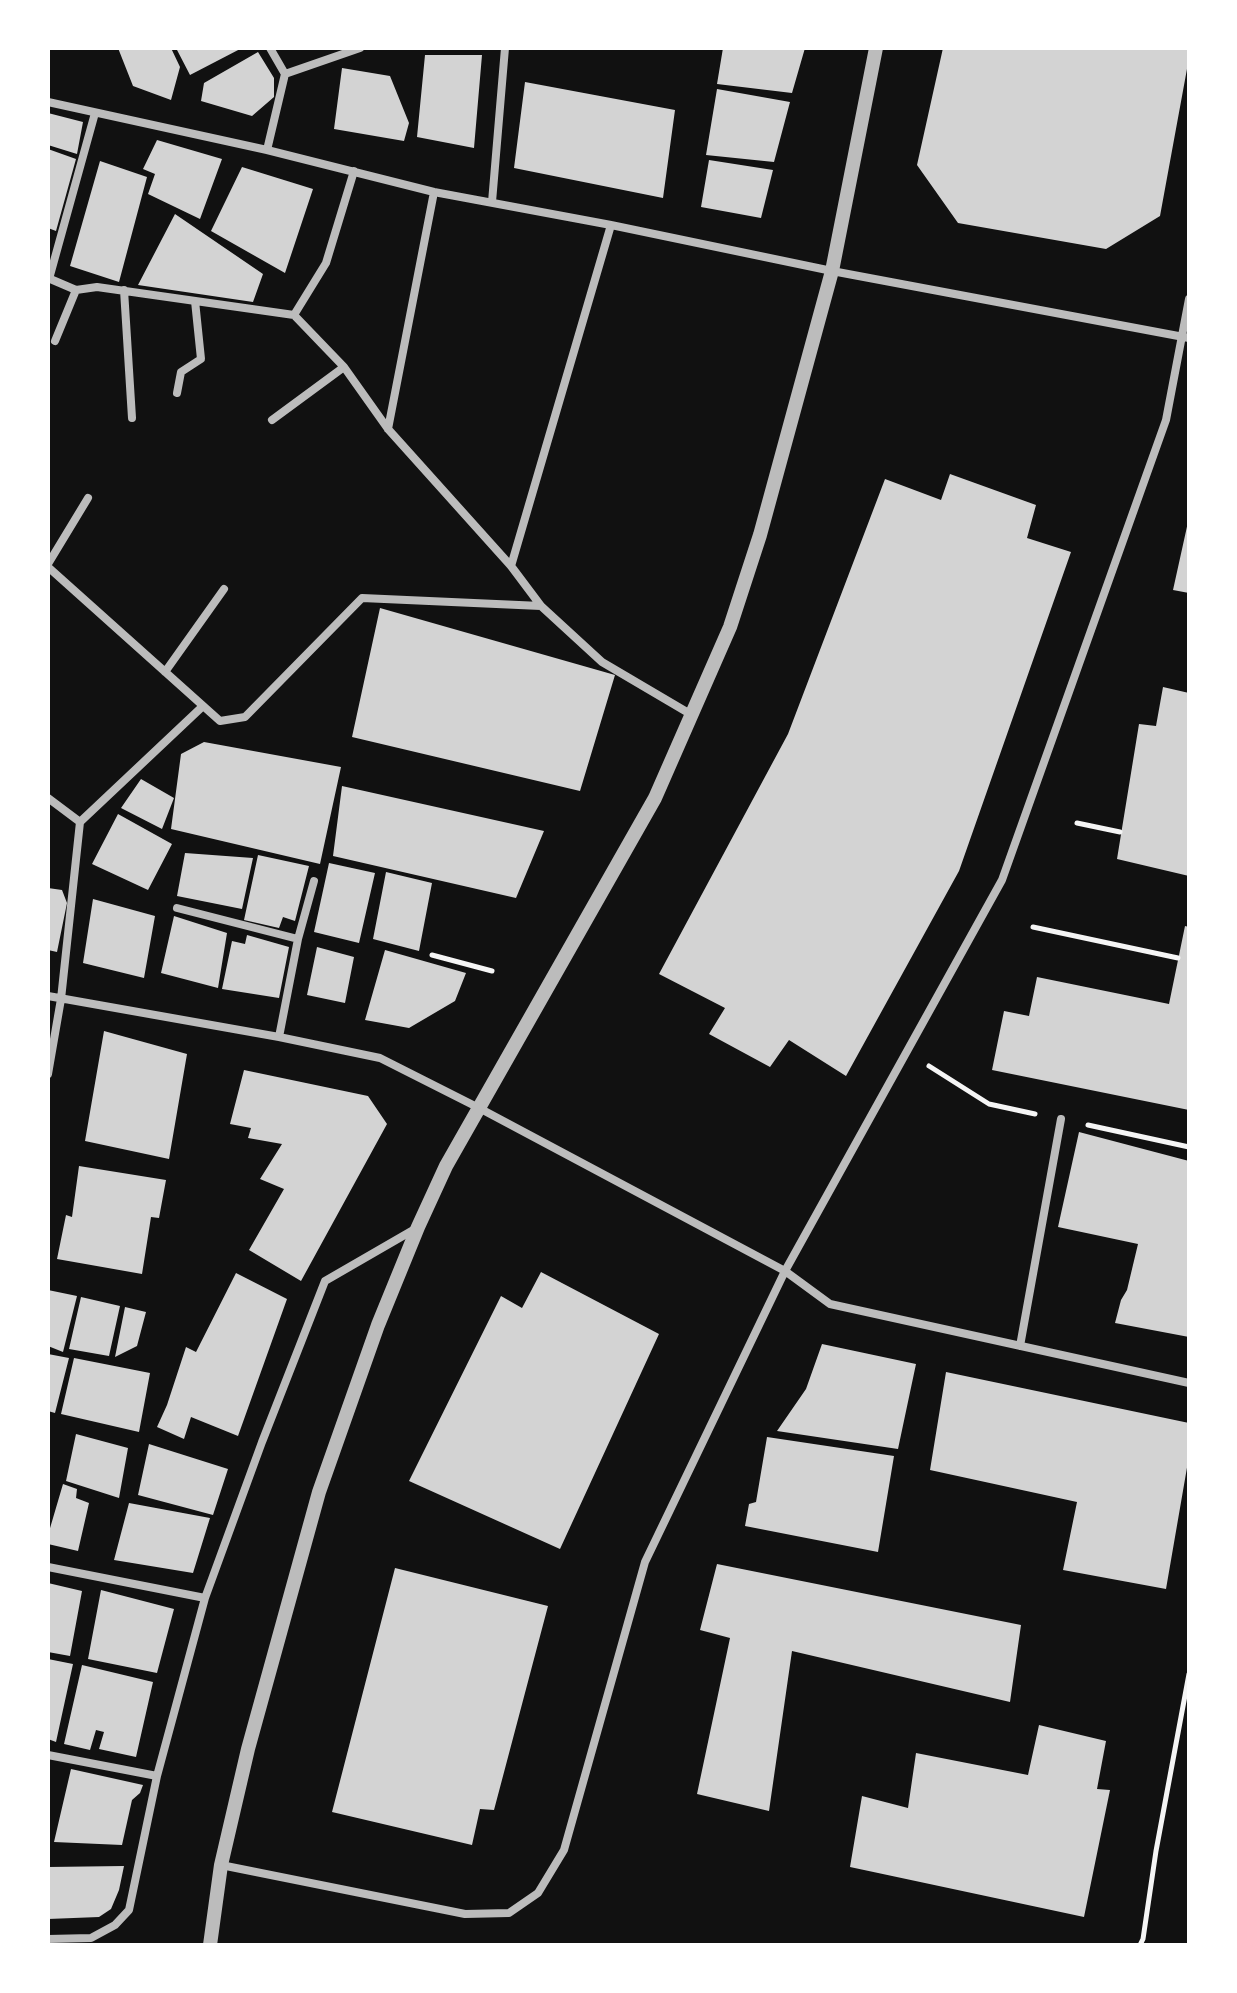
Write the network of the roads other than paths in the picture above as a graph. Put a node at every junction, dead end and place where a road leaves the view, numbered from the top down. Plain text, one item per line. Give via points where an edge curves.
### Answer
1 (270, 48) edge
2 (360, 48) edge
3 (505, 48) edge
4 (876, 48) edge
5 (285, 74) junction
6 (48, 102) edge
7 (95, 113) junction
8 (267, 150) junction
9 (354, 171) junction
10 (434, 192) junction
11 (492, 202) junction
12 (611, 225) junction
13 (832, 271) junction
14 (48, 278) edge
15 (76, 290) junction
16 (124, 290) junction
17 (1189, 299) edge
18 (195, 301) junction
19 (294, 315) junction
20 (1185, 337) edge
21 (55, 341) dead end
22 (344, 367) junction
23 (177, 393) dead end
24 (132, 418) dead end
25 (272, 420) dead end
26 (388, 429) junction
27 (88, 498) dead end
28 (48, 565) edge
29 (511, 566) junction
30 (224, 589) dead end
31 (541, 606) junction
32 (165, 672) junction
33 (203, 706) junction
34 (692, 715) junction
35 (48, 798) edge
36 (80, 822) junction
37 (314, 881) dead end
38 (177, 908) dead end
39 (298, 939) junction
40 (48, 996) edge
41 (61, 999) junction
42 (279, 1037) junction
43 (48, 1074) edge
44 (479, 1108) junction
45 (1061, 1119) dead end
46 (418, 1227) junction
47 (785, 1271) junction
48 (1020, 1346) junction
49 (1189, 1383) edge
50 (48, 1567) edge
51 (205, 1598) junction
52 (48, 1755) edge
53 (157, 1776) junction
54 (221, 1865) junction
55 (48, 1939) edge
56 (210, 1945) edge

1 - 5 street
2 - 5 street
3 - 11 street
4 - 13 street
5 - 8 street
6 - 7 street
7 - 8 street
7 - 14 street
8 - 9 street
9 - 10 street
9 - 19 street via 326,263
10 - 11 street
10 - 26 street
11 - 12 street
12 - 13 street
12 - 29 street
13 - 20 street
13 - 34 street via 760,535 730,627
14 - 15 street
15 - 16 street
15 - 21 street
16 - 18 street
16 - 24 street
17 - 20 street
18 - 19 street
18 - 23 street via 201,359 181,372
19 - 22 street
20 - 47 street via 1166,420 1002,880
22 - 25 street
22 - 26 street
26 - 29 street
27 - 28 street
28 - 32 street
29 - 31 street
30 - 32 street
31 - 33 street via 362,598 245,717 220,721
31 - 34 street via 602,662
32 - 33 street
33 - 36 street
34 - 44 street via 655,798
35 - 36 street
36 - 41 street
37 - 39 street
38 - 39 street
39 - 42 street
40 - 41 street
41 - 42 street
41 - 43 street
42 - 44 street via 380,1058
44 - 46 street
44 - 47 street
45 - 48 street
46 - 51 street via 325,1281
46 - 54 street via 319,1492
47 - 48 street via 830,1304
47 - 54 street via 645,1562 564,1850 538,1893 509,1913 465,1914
48 - 49 street
50 - 51 street
51 - 53 street
52 - 53 street
53 - 55 street via 129,1910 91,1938
54 - 56 street

